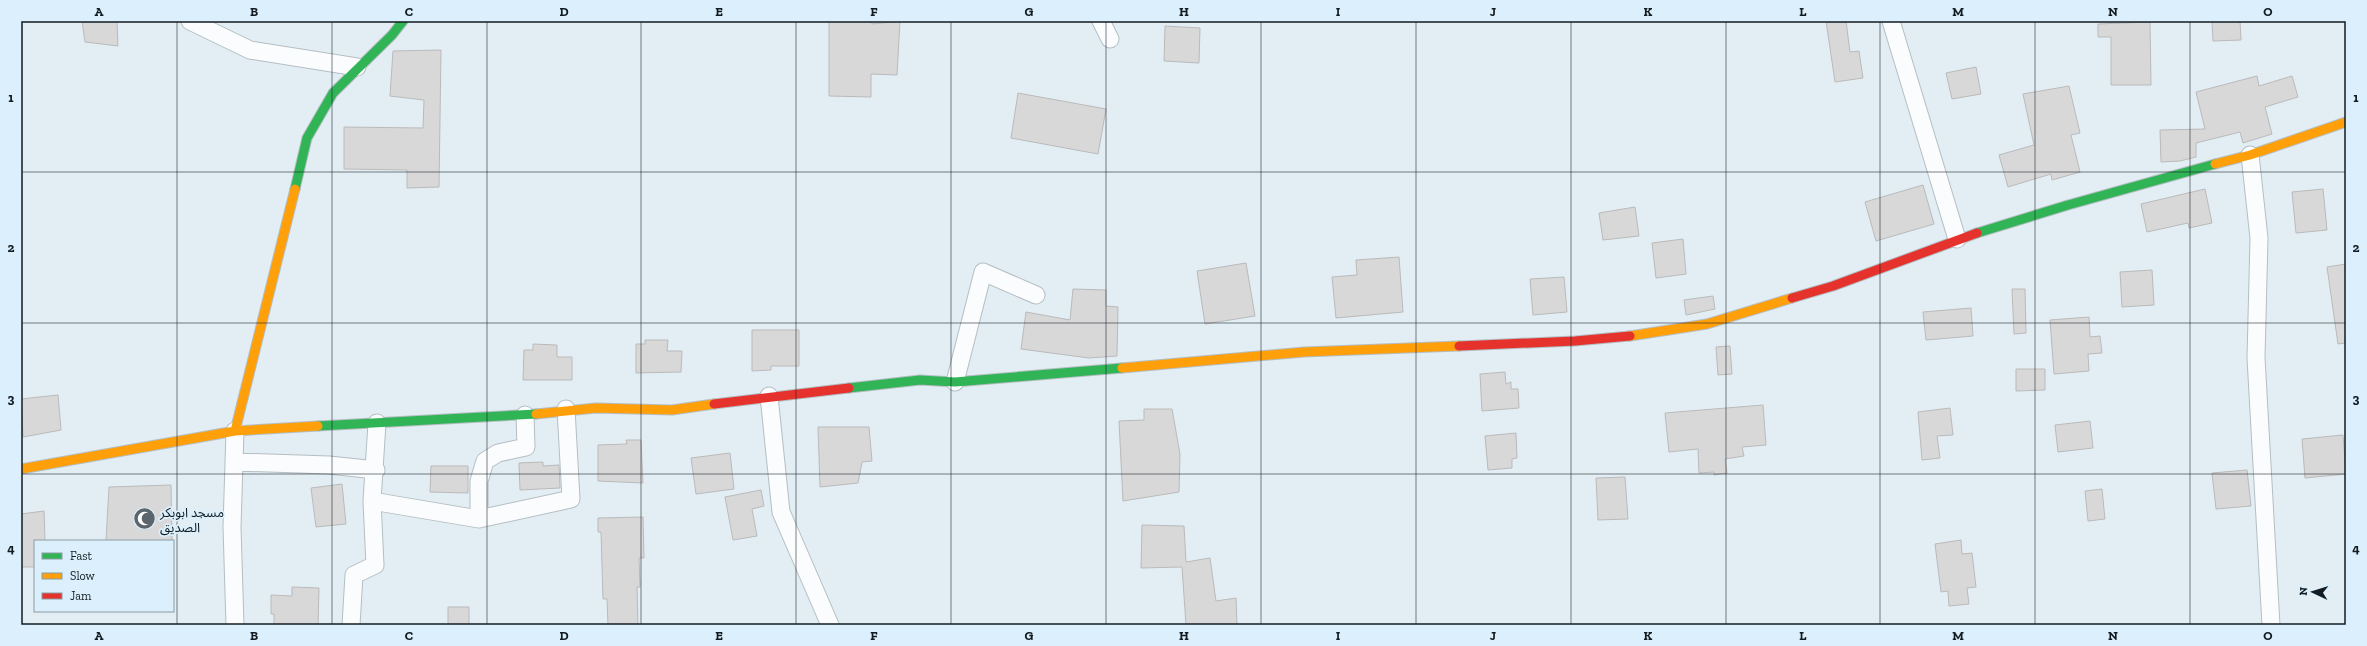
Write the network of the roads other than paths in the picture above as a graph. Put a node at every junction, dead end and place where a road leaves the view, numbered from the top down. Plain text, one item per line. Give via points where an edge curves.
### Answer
1 (190, 21) edge
2 (403, 21) edge
3 (1101, 21) edge
4 (1891, 21) edge
5 (1110, 39) dead end
6 (357, 67) junction
7 (2346, 122) edge
8 (2250, 155) junction
9 (1957, 239) junction
10 (1036, 295) dead end
11 (955, 382) junction
12 (769, 396) junction
13 (566, 409) junction
14 (525, 415) junction
15 (377, 424) junction
16 (235, 431) junction
17 (235, 462) junction
18 (21, 469) edge
19 (376, 470) junction
20 (372, 501) junction
21 (479, 519) junction
22 (235, 625) edge
23 (351, 625) edge
24 (830, 625) edge
25 (2271, 625) edge

1 - 6 street via 250,50
2 - 6 street via 392,35
3 - 5 street
4 - 9 street
6 - 16 street via 333,93 307,138
7 - 8 street
8 - 9 street via 2068,205
8 - 25 street via 2259,238 2256,358
9 - 11 street via 1833,286 1707,324 1650,334 1575,340 1296,352
10 - 11 street via 983,272
11 - 12 street via 920,380
12 - 13 street via 672,410
12 - 24 street via 781,512
13 - 14 street
13 - 21 street via 571,499
14 - 15 street
14 - 21 street via 526,447 498,453 485,460 479,481
15 - 16 street
15 - 19 street
16 - 17 street
16 - 18 street
17 - 19 street via 329,465
17 - 22 street via 232,527
19 - 20 street
20 - 21 street
20 - 23 street via 375,564 354,575

